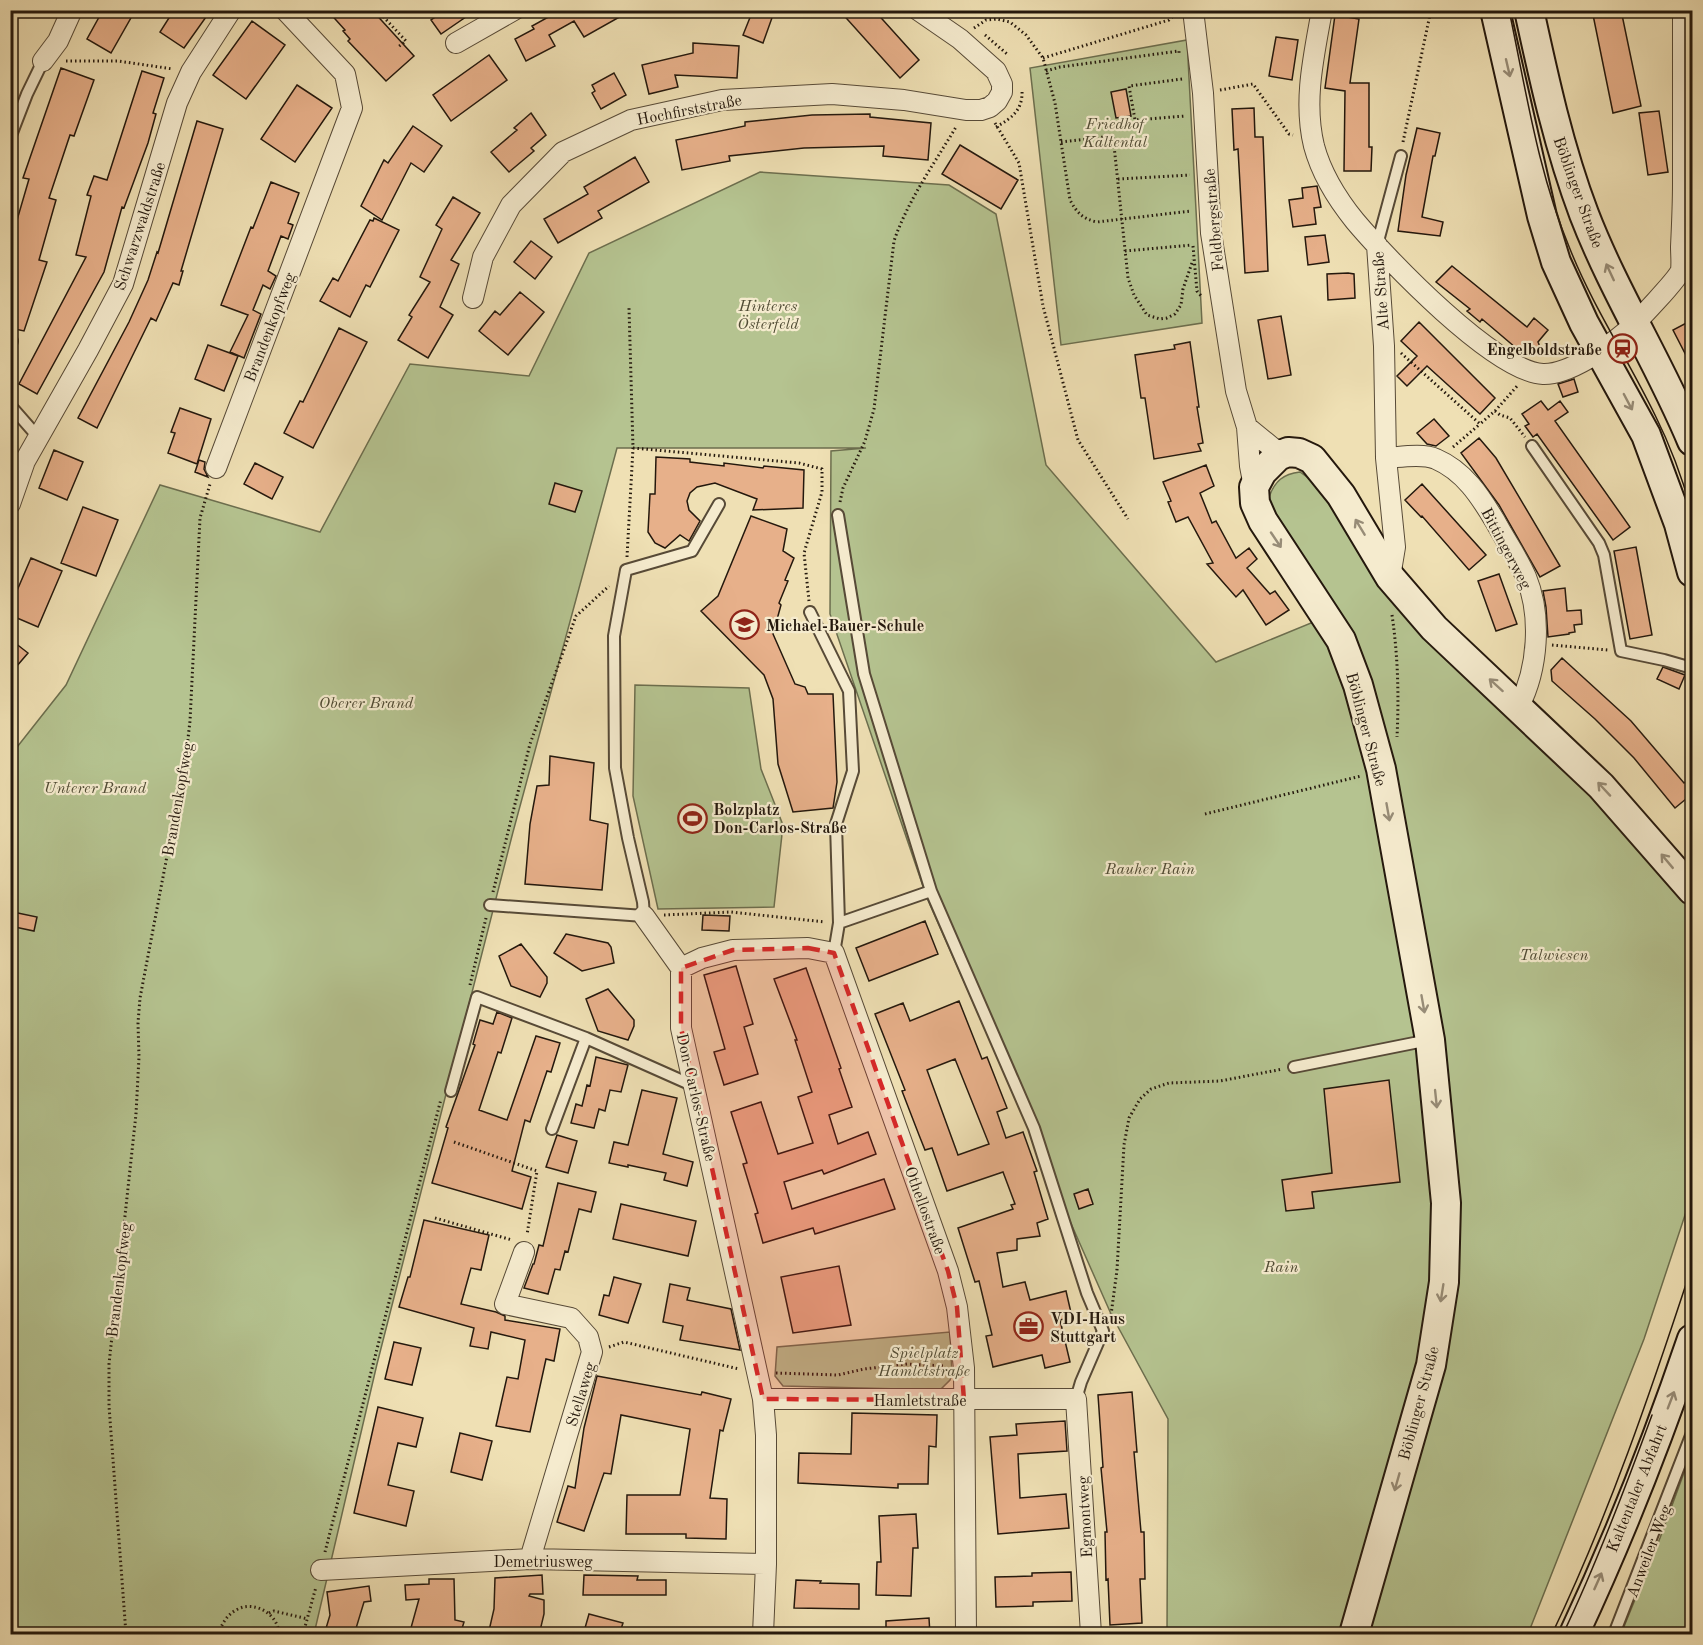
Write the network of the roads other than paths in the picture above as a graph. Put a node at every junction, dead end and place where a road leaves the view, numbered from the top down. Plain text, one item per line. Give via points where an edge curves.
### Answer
1 (72, 10) edge
2 (231, 10) edge
3 (285, 10) edge
4 (514, 10) edge
5 (918, 10) edge
6 (1193, 10) edge
7 (1322, 10) edge
8 (1495, 10) edge
9 (1528, 10) edge
10 (1683, 10) edge
11 (456, 43) dead end
12 (43, 61) joint
13 (10, 138) edge
14 (1401, 156) road end
15 (1688, 204) edge
16 (1377, 245) junction
17 (1686, 276) edge
18 (473, 298) dead end
19 (1635, 324) junction
20 (1600, 351) junction
21 (10, 405) edge
22 (1247, 427) junction
23 (38, 437) junction
24 (1692, 441) edge
25 (1532, 446) road end
26 (1288, 452) junction
27 (1386, 458) junction
28 (216, 468) road end
29 (1254, 487) junction
30 (10, 504) edge
31 (719, 504) dead end
32 (838, 515) road end
33 (1692, 572) edge
34 (1390, 577) junction
35 (810, 612) road end
36 (1692, 668) edge
37 (1519, 706) junction
38 (1692, 890) edge
39 (931, 891) junction
40 (490, 905) dead end
41 (644, 916) junction
42 (839, 923) junction
43 (834, 953) junction
44 (681, 968) junction
45 (586, 1038) junction
46 (1430, 1040) junction
47 (1294, 1067) road end
48 (694, 1086) junction
49 (451, 1091) dead end
50 (552, 1129) dead end
51 (525, 1248) road end
52 (1692, 1338) edge
53 (1076, 1399) junction
54 (763, 1400) junction
55 (964, 1400) junction
56 (1692, 1433) edge
57 (530, 1559) junction
58 (766, 1564) junction
59 (321, 1570) road end
60 (763, 1635) edge
61 (966, 1635) edge
62 (1091, 1635) edge
63 (1354, 1635) edge
64 (1574, 1635) edge
65 (1614, 1635) edge

1 - 12 street
2 - 23 street, Schwarzwaldstraße via 191,72 177,103 123,284
3 - 28 street, Brandenkopfweg via 345,74 352,108
4 - 11 street
5 - 18 street, Hochfirststraße via 960,39 996,71 1002,92 990,107 966,110 904,100 821,94 722,100 631,120 563,153 511,205 483,257
6 - 22 street, Feldbergstraße via 1203,93 1211,232 1236,391
7 - 16 street via 1310,81 1314,146 1329,182 1354,220
8 -> 20 main road via 1556,262
19 -> 9 main road, Böblinger Straße via 1584,213 1556,129
10 - 15 street
12 - 13 lane
14 - 16 lane, Alte Straße
15 - 17 street
16 - 20 street via 1469,333 1498,355 1530,371 1551,373
16 - 27 street, Alte Straße
17 - 19 street
19 - 20 street
19 - 24 main road
20 -> 33 main road via 1646,435
21 - 23 lane
22 - 26 street via 1274,449
22 - 29 street, Feldbergstraße
23 - 30 street, Schwarzwaldstraße
25 - 36 lane via 1599,543 1622,651
26 - 29 main road via 1272,461
34 -> 26 main road via 1323,471 1311,459
27 - 34 street, Alte Straße via 1395,547
27 - 37 street, Bittingerweg via 1430,457 1467,480 1513,552 1532,595 1536,623 1527,691
29 -> 46 main road, Böblinger Straße via 1255,503 1263,521 1341,640 1358,685 1381,773
31 - 41 lane via 692,551 626,570 614,636 615,768
32 - 39 lane via 864,674
37 -> 34 main road via 1434,628
35 - 42 lane via 849,691 853,771 836,824
38 -> 37 main road via 1601,786
39 - 42 lane
39 - 53 lane via 1034,1128 1103,1331
40 - 41 lane
41 - 44 street
42 - 43 lane
43 - 44 street via 808,948 733,950
43 - 55 street, Othellostraße via 948,1271 957,1307
44 - 48 street, Don-Carlos-Straße via 681,1028
45 - 48 lane
45 - 49 lane via 477,997
45 - 50 lane
46 - 47 lane
46 -> 63 main road, Böblinger Straße via 1446,1203 1444,1282 1431,1365
48 - 54 street, Don-Carlos-Straße
51 - 57 street, Stellaweg via 505,1304 571,1318 588,1337 592,1352
64 -> 52 main road, Kaltentaler Abfahrt via 1618,1536
53 - 55 street, Hamletstraße
53 - 62 street, Egmontweg
54 - 55 street, Hamletstraße
54 - 58 street, Don-Carlos-Straße
55 - 61 street, Othellostraße
56 - 65 lane, Anweiler Weg
57 - 58 street, Demetriusweg
57 - 59 street, Demetriusweg
58 - 60 street, Don-Carlos-Straße

